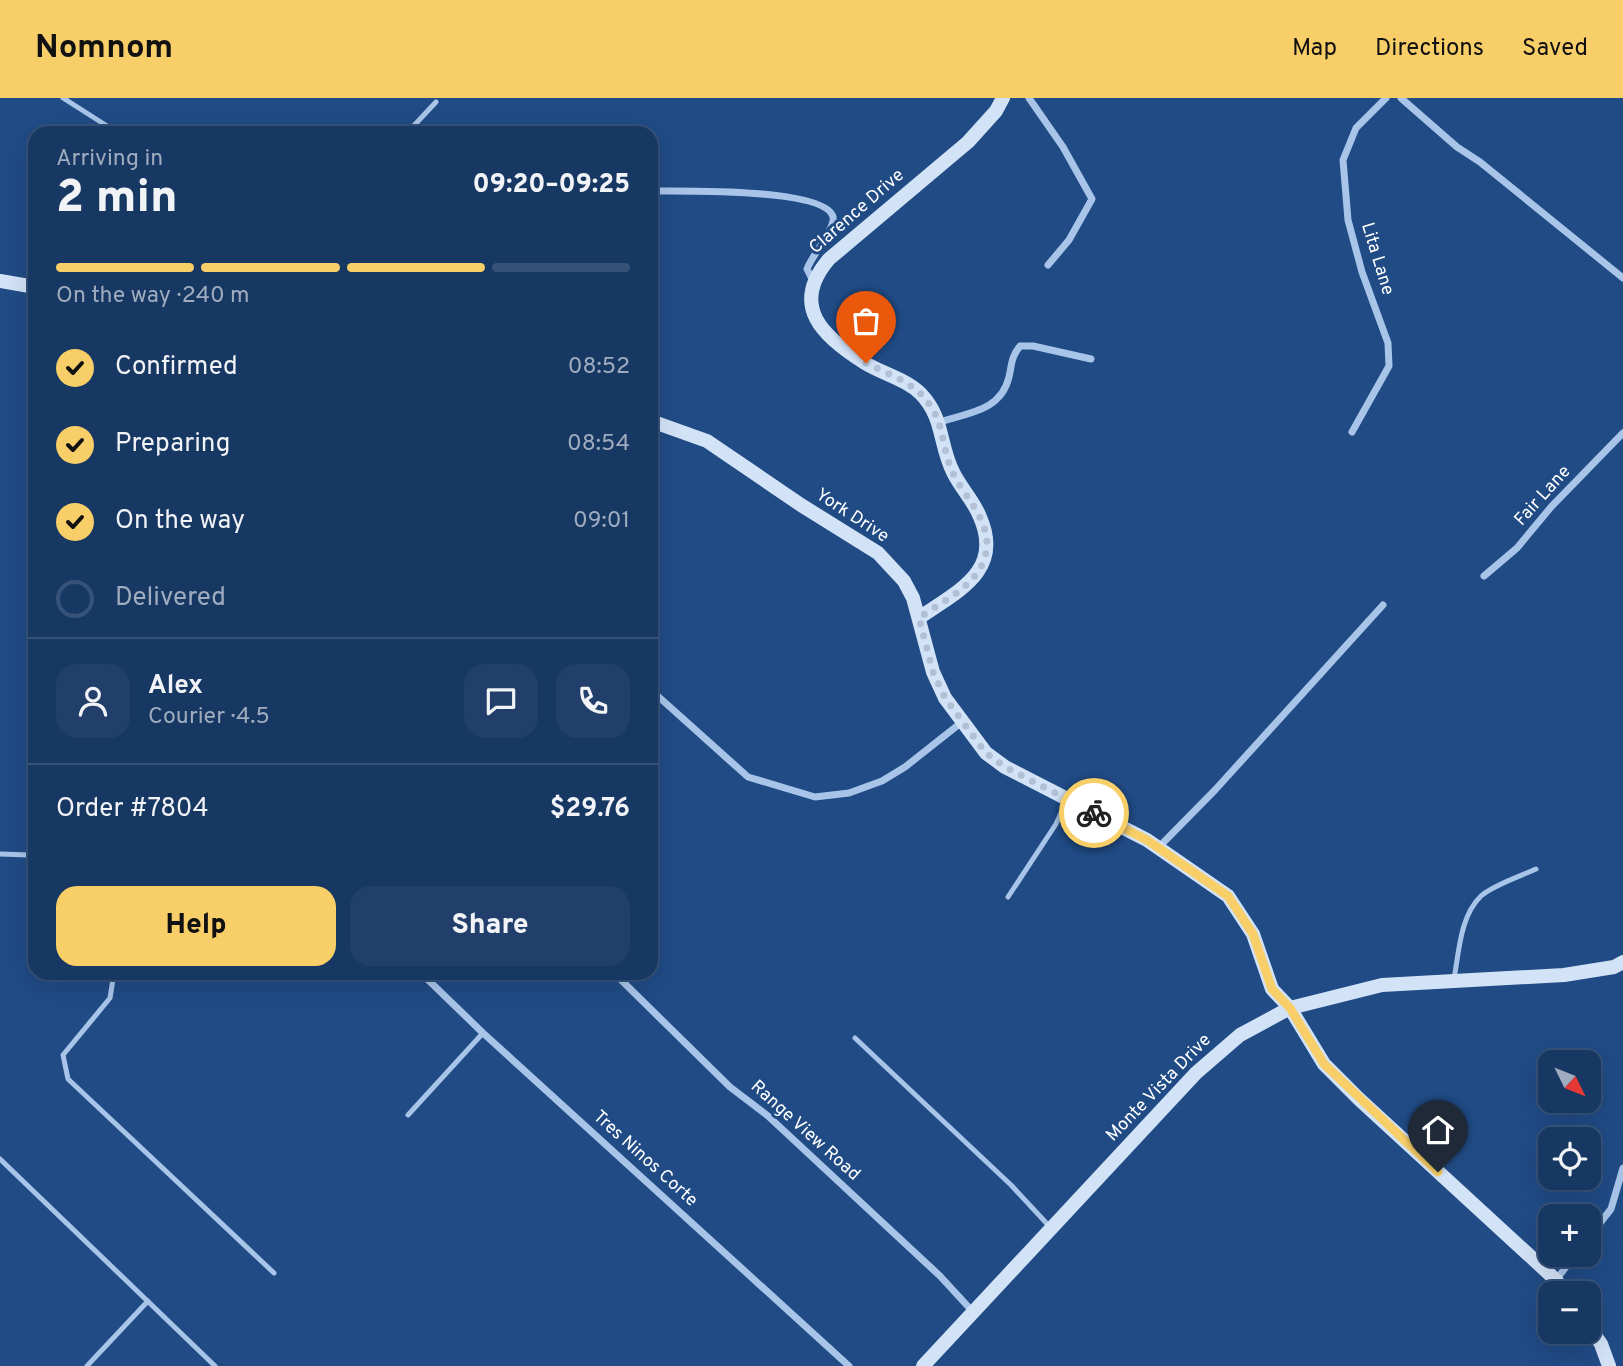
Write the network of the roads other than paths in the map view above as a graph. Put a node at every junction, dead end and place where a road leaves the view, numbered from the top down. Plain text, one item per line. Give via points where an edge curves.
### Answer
1 (63, 98) edge
2 (1003, 98) edge
3 (1028, 98) edge
4 (1386, 98) edge
5 (1401, 98) edge
6 (436, 102) dead end
7 (107, 126) edge
8 (414, 126) edge
9 (658, 191) edge
10 (1048, 265) dead end
11 (1623, 278) edge
12 (0, 281) edge
13 (28, 285) edge
14 (814, 285) junction
15 (1091, 359) dead end
16 (939, 422) junction
17 (658, 424) edge
18 (1352, 432) dead end
19 (1623, 433) edge
20 (1484, 576) dead end
21 (1383, 605) dead end
22 (919, 618) junction
23 (658, 697) edge
24 (962, 722) junction
25 (1068, 799) junction
26 (1158, 848) junction
27 (0, 854) edge
28 (28, 855) edge
29 (1536, 869) dead end
30 (1008, 897) dead end
31 (1623, 962) edge
32 (113, 980) edge
33 (428, 980) edge
34 (621, 980) edge
35 (1453, 982) junction
36 (1290, 1008) junction
37 (483, 1032) junction
38 (855, 1038) dead end
39 (408, 1115) dead end
40 (0, 1159) edge
41 (1623, 1168) edge
42 (1601, 1222) edge
43 (1053, 1228) junction
44 (1566, 1267) edge
45 (274, 1273) dead end
46 (1556, 1280) joint
47 (148, 1301) junction
48 (974, 1314) junction
49 (1600, 1344) edge
50 (87, 1366) edge
51 (215, 1366) edge
52 (849, 1366) edge
53 (923, 1366) edge
54 (1609, 1366) edge

1 - 7 lane
2 - 14 street, Clarence Drive via 968,142 829,259 818,271
3 - 10 street via 1092,199 1069,240
4 - 18 street, Lita Lane via 1356,128 1343,160 1348,220 1388,343 1389,366
5 - 11 street
6 - 8 lane
9 - 14 street via 800,198 821,204 833,216 834,225 810,258 807,269
12 - 13 street
14 - 16 street, Clarence Drive via 814,319 828,337 907,383 936,412
15 - 16 street via 1020,346 1012,356 1004,394 996,402
16 - 22 street, Clarence Drive via 952,470 981,517 987,546 973,580
17 - 22 street, York Drive via 707,441 878,553 904,581
19 - 20 street, Fair Lane via 1517,548
21 - 26 street
22 - 24 street, York Drive via 933,672
23 - 24 street via 748,777 816,797 849,793 882,781
24 - 25 street, York Drive via 986,753 1005,767
25 - 26 street, York Drive
25 - 30 lane
26 - 36 street, York Drive via 1228,896 1253,934 1272,989
27 - 28 lane
29 - 35 lane via 1483,894 1470,910
31 - 35 street, Monte Vista Drive via 1564,975
32 - 45 lane via 110,998 63,1055 68,1079
33 - 37 street, Tres Ninos Corte
34 - 48 street, Range View Road via 730,1087 768,1116 940,1276
35 - 36 street, Monte Vista Drive via 1382,985
36 - 43 street, Monte Vista Drive via 1240,1035 1196,1073
36 - 46 street, York Drive via 1324,1064 1359,1100
37 - 39 lane
37 - 52 street, Tres Ninos Corte
38 - 43 lane
40 - 47 lane
41 - 42 street via 1611,1209
43 - 48 street, Monte Vista Drive
44 - 46 street
47 - 50 lane
47 - 51 lane
48 - 53 street, Monte Vista Drive
49 - 54 street

